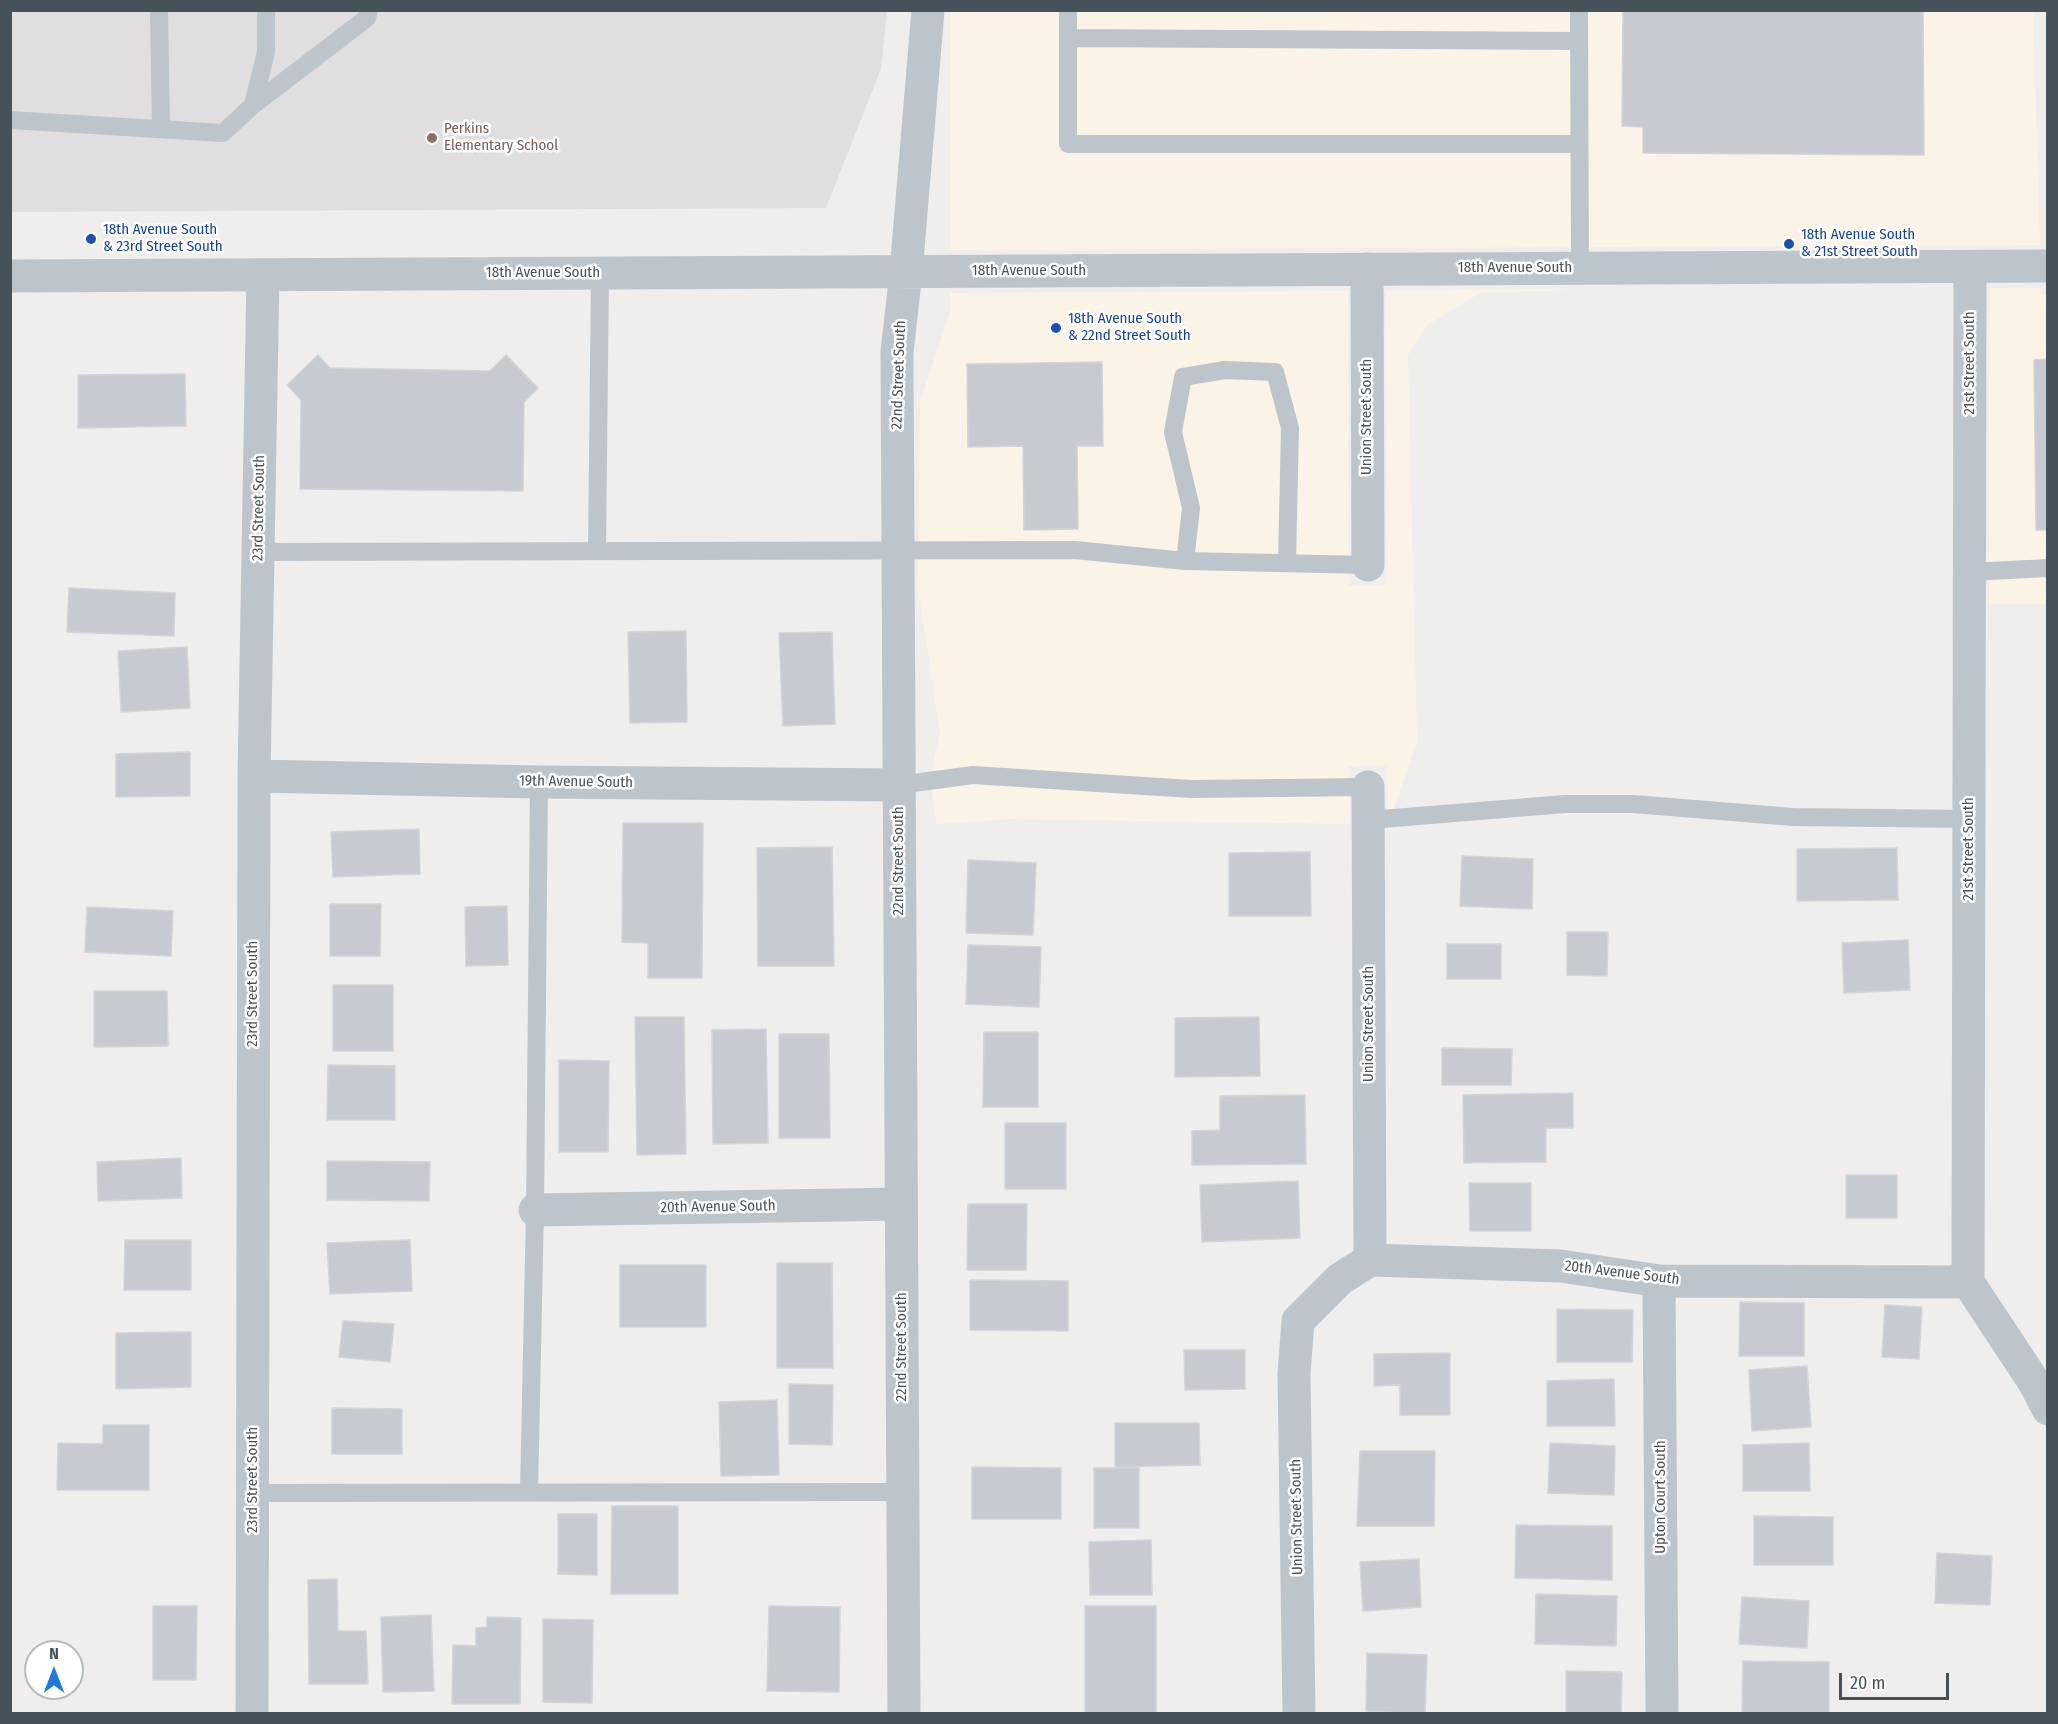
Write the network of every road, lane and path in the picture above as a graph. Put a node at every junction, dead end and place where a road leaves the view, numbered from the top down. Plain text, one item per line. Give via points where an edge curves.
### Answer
1 (159, 10) edge
2 (266, 10) edge
3 (369, 10) edge
4 (928, 10) edge
5 (1068, 10) edge
6 (1579, 10) edge
7 (1068, 38) junction
8 (1579, 40) junction
9 (253, 105) junction
10 (10, 120) edge
11 (161, 129) junction
12 (1579, 144) junction
13 (2048, 266) edge
14 (1580, 267) junction
15 (1970, 267) junction
16 (1367, 269) junction
17 (906, 272) junction
18 (600, 273) junction
19 (263, 275) junction
20 (10, 276) edge
21 (898, 549) junction
22 (597, 550) junction
23 (258, 552) junction
24 (1185, 561) junction
25 (1287, 563) junction
26 (1368, 564) joint
27 (2048, 568) edge
28 (1970, 572) junction
29 (254, 776) junction
30 (538, 782) junction
31 (899, 785) junction
32 (1368, 787) joint
33 (1969, 819) junction
34 (1369, 820) junction
35 (901, 1204) junction
36 (535, 1210) junction
37 (1370, 1260) junction
38 (1659, 1281) junction
39 (1968, 1282) junction
40 (2048, 1408) edge
41 (903, 1492) junction
42 (252, 1493) junction
43 (529, 1493) junction
44 (252, 1713) edge
45 (904, 1713) edge
46 (1299, 1713) edge
47 (1662, 1713) edge

1 - 11 lane
2 - 9 lane via 266,52
3 - 9 lane via 367,18
4 - 17 street, 22nd Street South
5 - 7 lane
6 - 8 lane
7 - 8 lane
7 - 12 lane via 1068,144
8 - 12 lane
9 - 11 lane via 223,133
10 - 11 lane
12 - 14 lane
13 - 15 street, 18th Avenue South
14 - 15 street, 18th Avenue South
14 - 16 street, 18th Avenue South
15 - 28 street, 21st Street South
16 - 17 street, 18th Avenue South
16 - 26 street, Union Street South
17 - 18 street, 18th Avenue South
17 - 21 street, 22nd Street South via 897,352
18 - 19 street, 18th Avenue South
18 - 22 lane
19 - 20 street, 18th Avenue South
19 - 23 street, 23rd Street South
21 - 22 lane
21 - 24 lane via 1075,550
21 - 31 street, 22nd Street South
22 - 23 lane
23 - 29 street, 23rd Street South
24 - 25 lane
24 - 25 lane via 1191,508 1173,432 1183,377 1225,370 1275,372 1290,429
25 - 26 lane
27 - 28 lane
28 - 33 street, 21st Street South
29 - 30 street, 19th Avenue South
29 - 42 street, 23rd Street South
30 - 31 street, 19th Avenue South
30 - 36 lane
31 - 32 lane via 973,775 1191,789
31 - 35 street, 22nd Street South
32 - 34 street, Union Street South
33 - 34 lane via 1793,817 1633,804 1565,804
33 - 39 street, 21st Street South
34 - 37 street, Union Street South
35 - 36 street, 20th Avenue South
35 - 41 street, 22nd Street South
36 - 43 lane
37 - 38 street, 20th Avenue South via 1562,1266
37 - 46 street, Union Street South via 1340,1279 1298,1322 1294,1374
38 - 39 street, 20th Avenue South
38 - 47 street, Upton Court South
39 - 40 street
41 - 43 lane
41 - 45 street, 22nd Street South
42 - 43 lane
42 - 44 street, 23rd Street South

